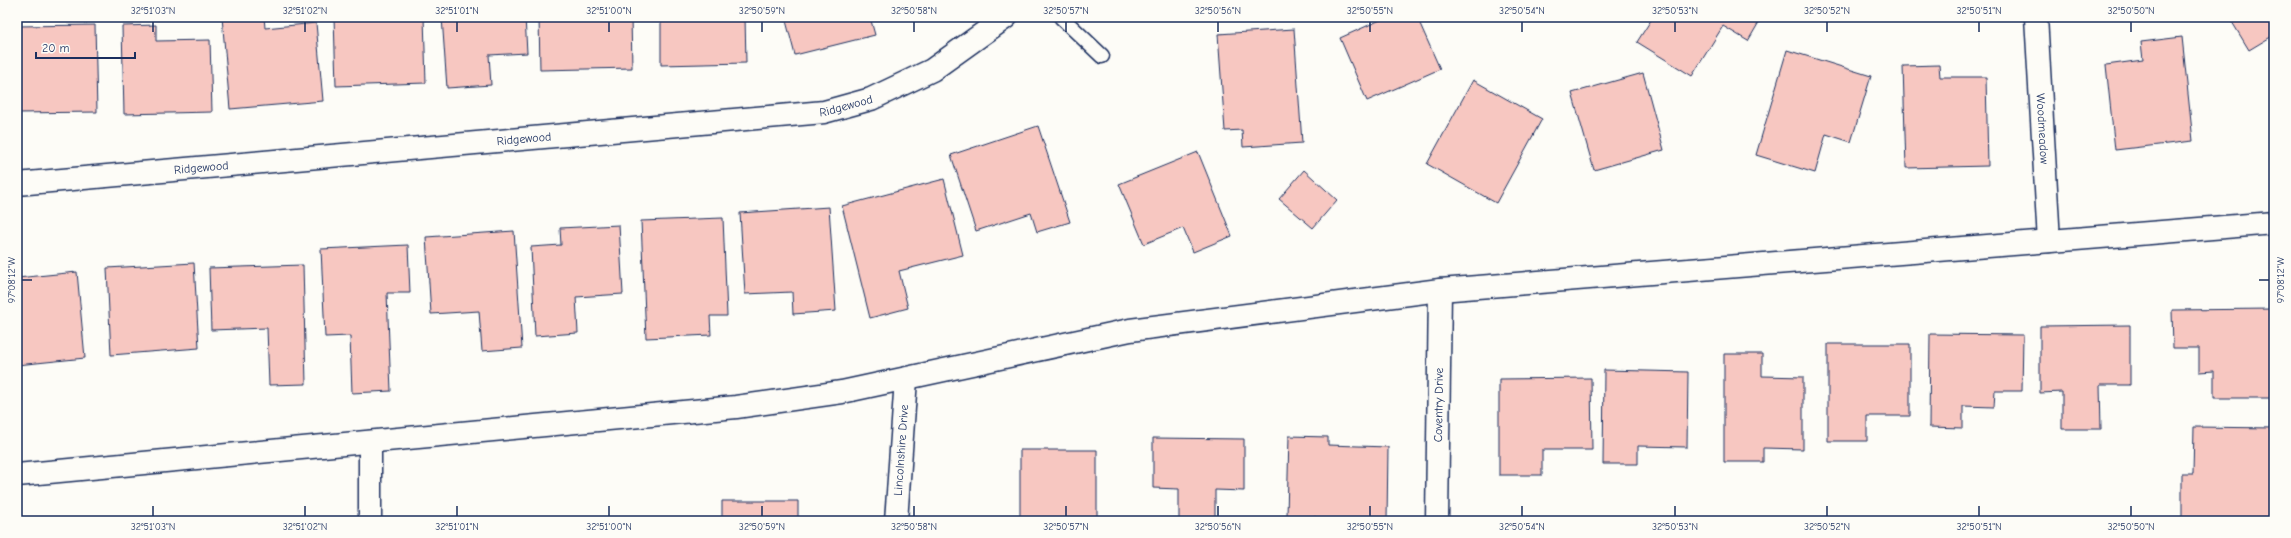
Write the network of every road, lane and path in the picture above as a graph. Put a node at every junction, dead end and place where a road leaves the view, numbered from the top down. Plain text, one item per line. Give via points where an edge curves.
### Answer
1 (1006, 17) edge
2 (1061, 17) edge
3 (2036, 17) edge
4 (1102, 56) dead end
5 (17, 184) edge
6 (2274, 223) edge
7 (2049, 241) junction
8 (1440, 290) junction
9 (906, 378) junction
10 (370, 442) junction
11 (17, 475) edge
12 (370, 521) edge
13 (896, 521) edge
14 (1437, 521) edge

1 - 5 street, Ridgewood via 932,70 871,99 824,112
2 - 4 lane
3 - 7 street, Woodmeadow
6 - 7 street
7 - 8 street
8 - 9 street via 1130,330
8 - 14 street, Coventry Drive
9 - 10 street via 842,392 736,407
9 - 13 street, Lincolnshire Drive
10 - 11 street
10 - 12 street

